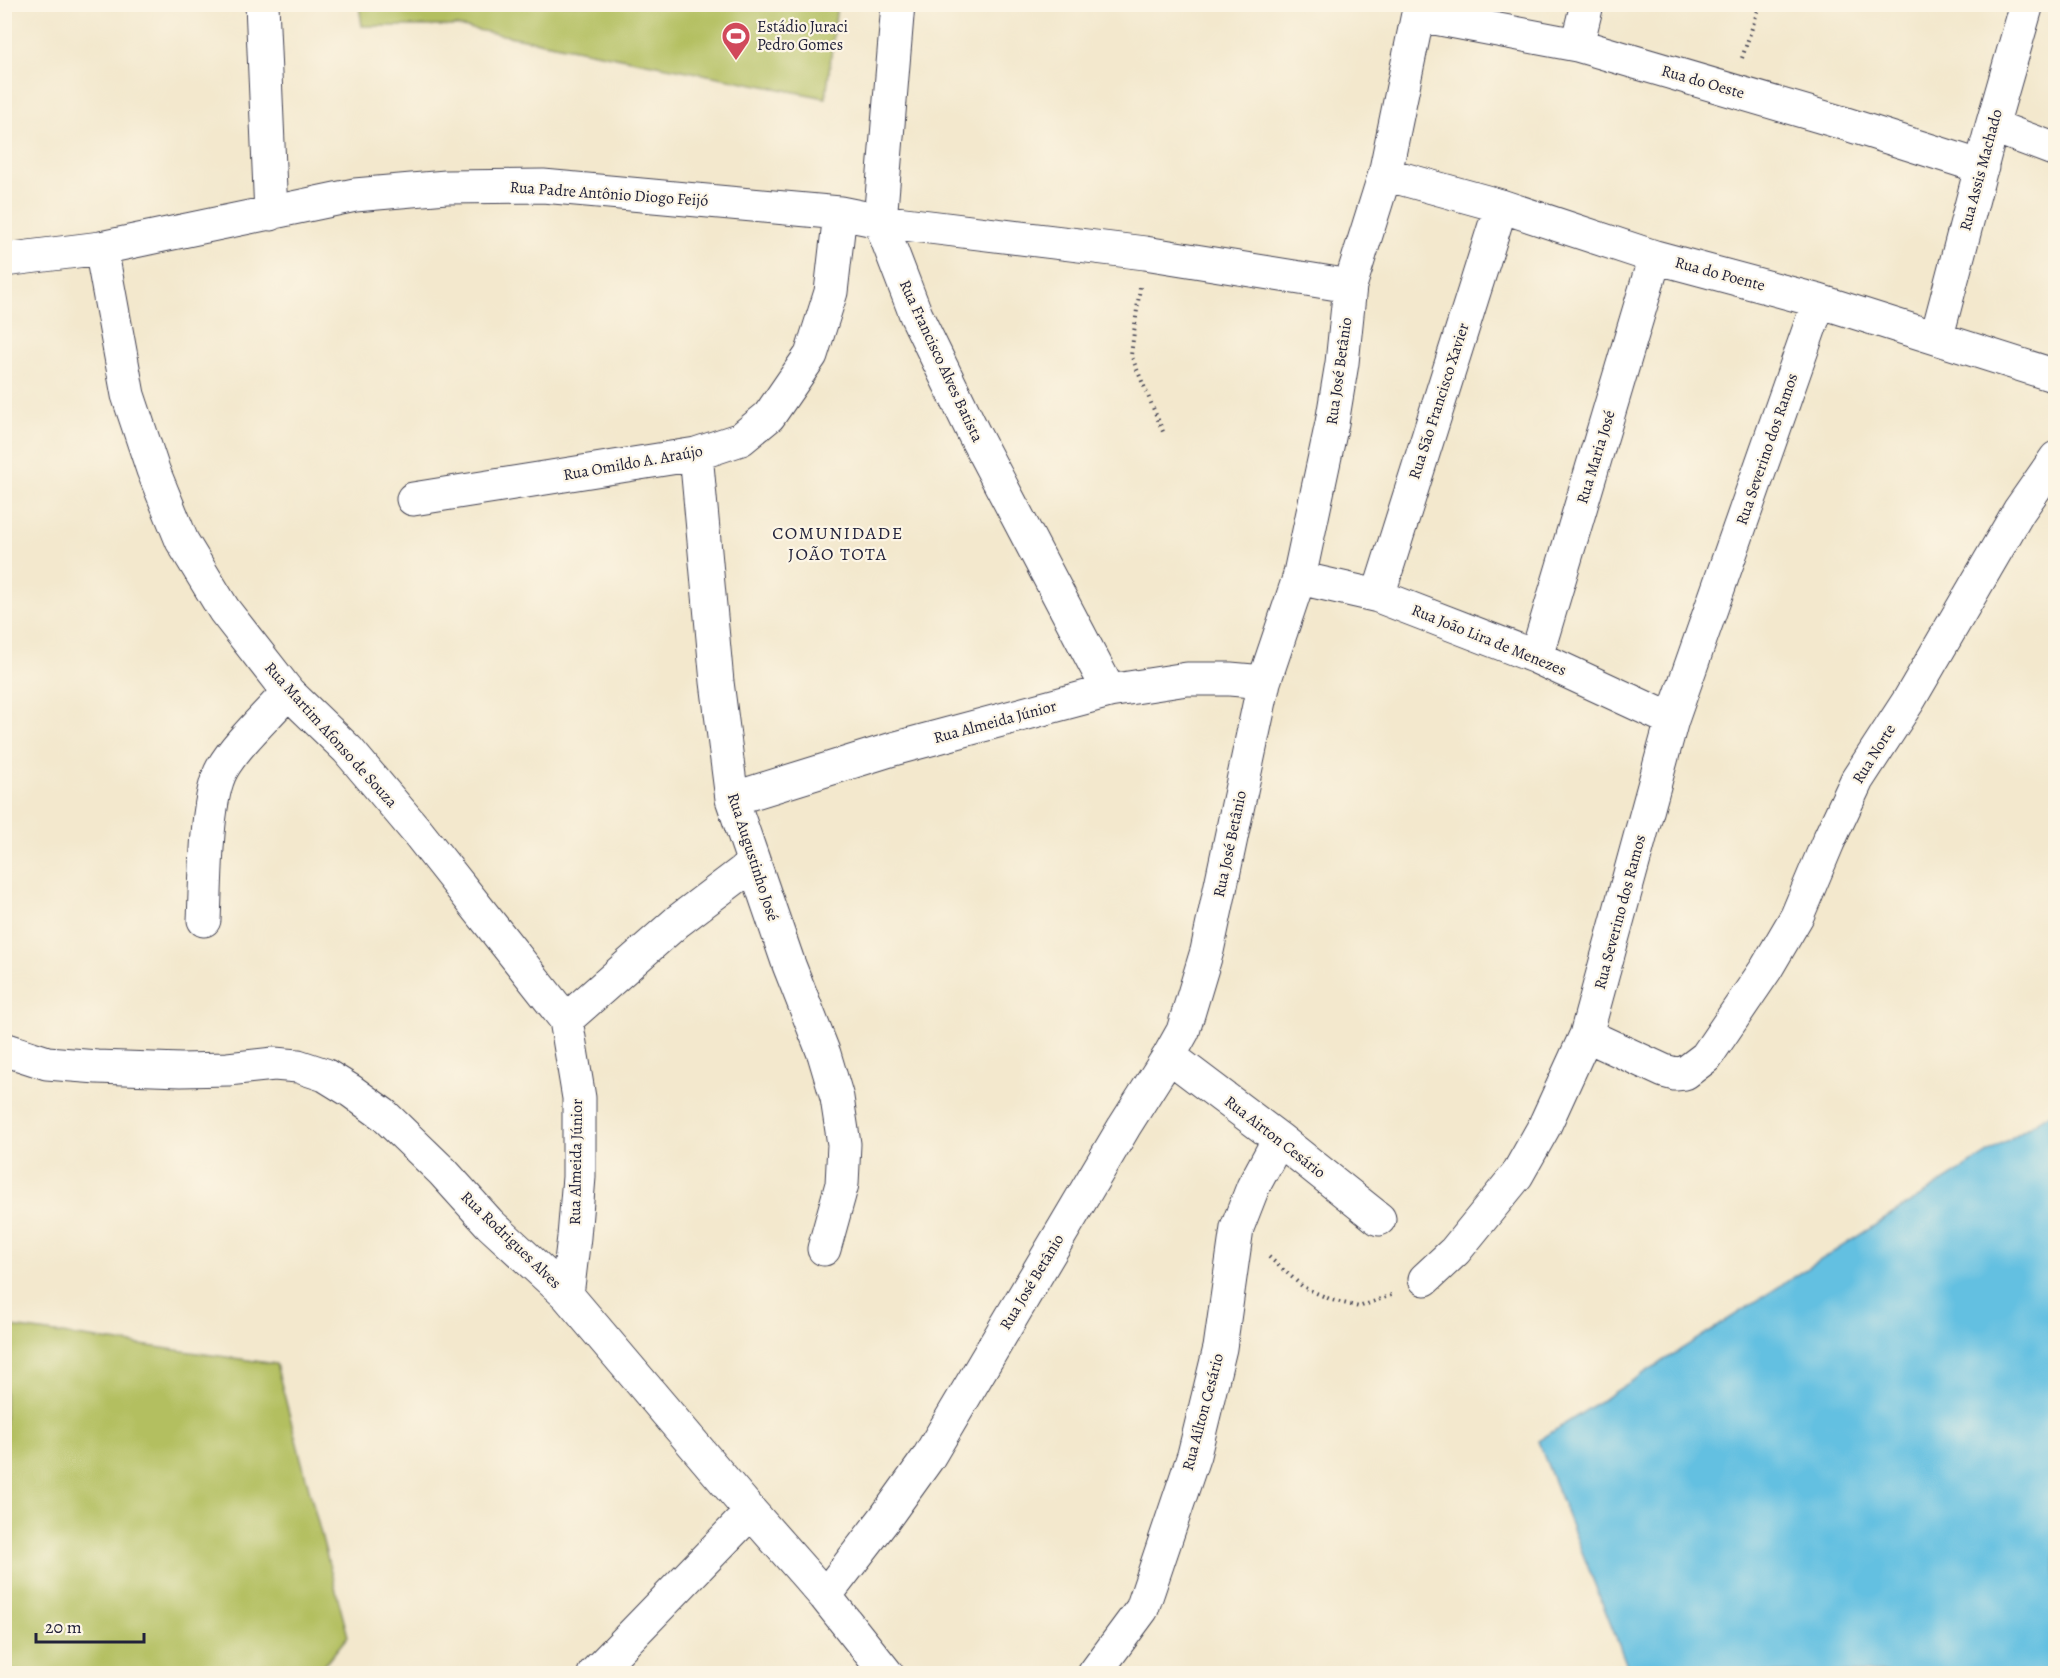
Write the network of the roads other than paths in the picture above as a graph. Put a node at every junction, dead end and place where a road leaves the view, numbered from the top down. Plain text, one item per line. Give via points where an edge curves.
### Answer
1 (262, 4) edge
2 (898, 4) edge
3 (1587, 4) edge
4 (2027, 4) edge
5 (1420, 10) edge
6 (1577, 45) junction
7 (1992, 126) junction
8 (2055, 150) edge
9 (1982, 167) junction
10 (1385, 174) junction
11 (1501, 206) junction
12 (840, 213) junction
13 (271, 214) junction
14 (880, 221) junction
15 (101, 248) junction
16 (1655, 257) junction
17 (4, 260) edge
18 (1350, 286) junction
19 (1819, 301) junction
20 (1937, 336) junction
21 (2055, 376) edge
22 (696, 454) junction
23 (2055, 458) edge
24 (413, 499) dead end
25 (1299, 578) junction
26 (1378, 596) junction
27 (1536, 657) junction
28 (1264, 682) junction
29 (1109, 691) junction
30 (288, 692) junction
31 (1672, 720) junction
32 (732, 799) junction
33 (753, 864) junction
34 (204, 920) dead end
35 (566, 1020) junction
36 (1586, 1035) junction
37 (4, 1049) edge
38 (1169, 1056) junction
39 (1279, 1139) junction
40 (1379, 1219) dead end
41 (824, 1249) dead end
42 (1425, 1279) road end
43 (567, 1295) junction
44 (751, 1512) junction
45 (825, 1596) junction
46 (594, 1674) edge
47 (886, 1674) edge
48 (1094, 1674) edge

1 - 13 street
2 - 14 street, Rua Francisco Alves Batista
3 - 6 street
4 - 7 street, Rua Assis Machado
5 - 6 street, Rua do Oeste
5 - 10 street, Rua José Betânio
6 - 9 street, Rua do Oeste
7 - 8 street
7 - 9 street, Rua Assis Machado
9 - 20 street, Rua Assis Machado
10 - 11 street, Rua do Poente
10 - 18 street, Rua José Betânio
11 - 16 street, Rua do Poente
11 - 26 street, Rua São Francisco Xavier
12 - 13 street, Rua Padre Antônio Diogo Feijó via 532,186 446,187 355,195
12 - 14 street, Rua Padre Antônio Diogo Feijó
12 - 22 street, Rua Omildo A. Araújo via 831,292 811,355 760,424 741,439
13 - 15 street, Rua Padre Antônio Diogo Feijó
14 - 18 street, Rua Padre Antônio Diogo Feijó via 1145,254
14 - 29 street, Rua Francisco Alves Batista via 916,315
15 - 17 street, Rua Padre Antônio Diogo Feijó
15 - 30 street, Rua Martim Afonso de Souza via 128,395 182,541 224,610
16 - 19 street, Rua do Poente
16 - 27 street, Rua Maria José
18 - 25 street, Rua José Betânio via 1332,423
19 - 20 street, Rua do Poente
19 - 31 street, Rua Severino dos Ramos
20 - 21 street, Rua do Poente
22 - 24 street, Rua Omildo A. Araújo
22 - 32 street, Rua Augustinho José
23 - 36 street, Rua Norte via 1857,780 1797,916 1706,1057 1686,1073 1675,1074
25 - 26 street, Rua João Lira de Menezes
25 - 28 street, Rua José Betânio
26 - 27 street, Rua João Lira de Menezes
27 - 31 street, Rua João Lira de Menezes
28 - 29 street, Rua Almeida Júnior via 1187,679
28 - 38 street, Rua José Betânio via 1207,951 1183,1031
29 - 32 street, Rua Almeida Júnior via 894,749
30 - 34 street via 222,769 215,789 209,835
30 - 35 street, Rua Martim Afonso de Souza via 348,750
31 - 36 street, Rua Severino dos Ramos
32 - 33 street, Rua Augustinho José
33 - 35 street via 678,921
33 - 41 street, Rua Augustinho José via 837,1098 844,1143 842,1184
35 - 43 street, Rua Almeida Júnior via 579,1098 578,1187
36 - 42 street, Rua Severino dos Ramos via 1544,1127 1517,1174 1455,1251
37 - 43 street, Rua Rodrigues Alves via 47,1063 181,1070 274,1064 298,1066 325,1076 384,1115 490,1224
38 - 39 street, Rua Airton Cesário
38 - 45 street, Rua José Betânio via 928,1458
39 - 40 street, Rua Airton Cesário
39 - 48 street, Rua Aílton Cesário via 1252,1187 1237,1228 1220,1348 1194,1455 1142,1609
43 - 44 street, Rua Rodrigues Alves
44 - 45 street, Rua Rodrigues Alves
44 - 46 street
45 - 47 street, Rua Rodrigues Alves

